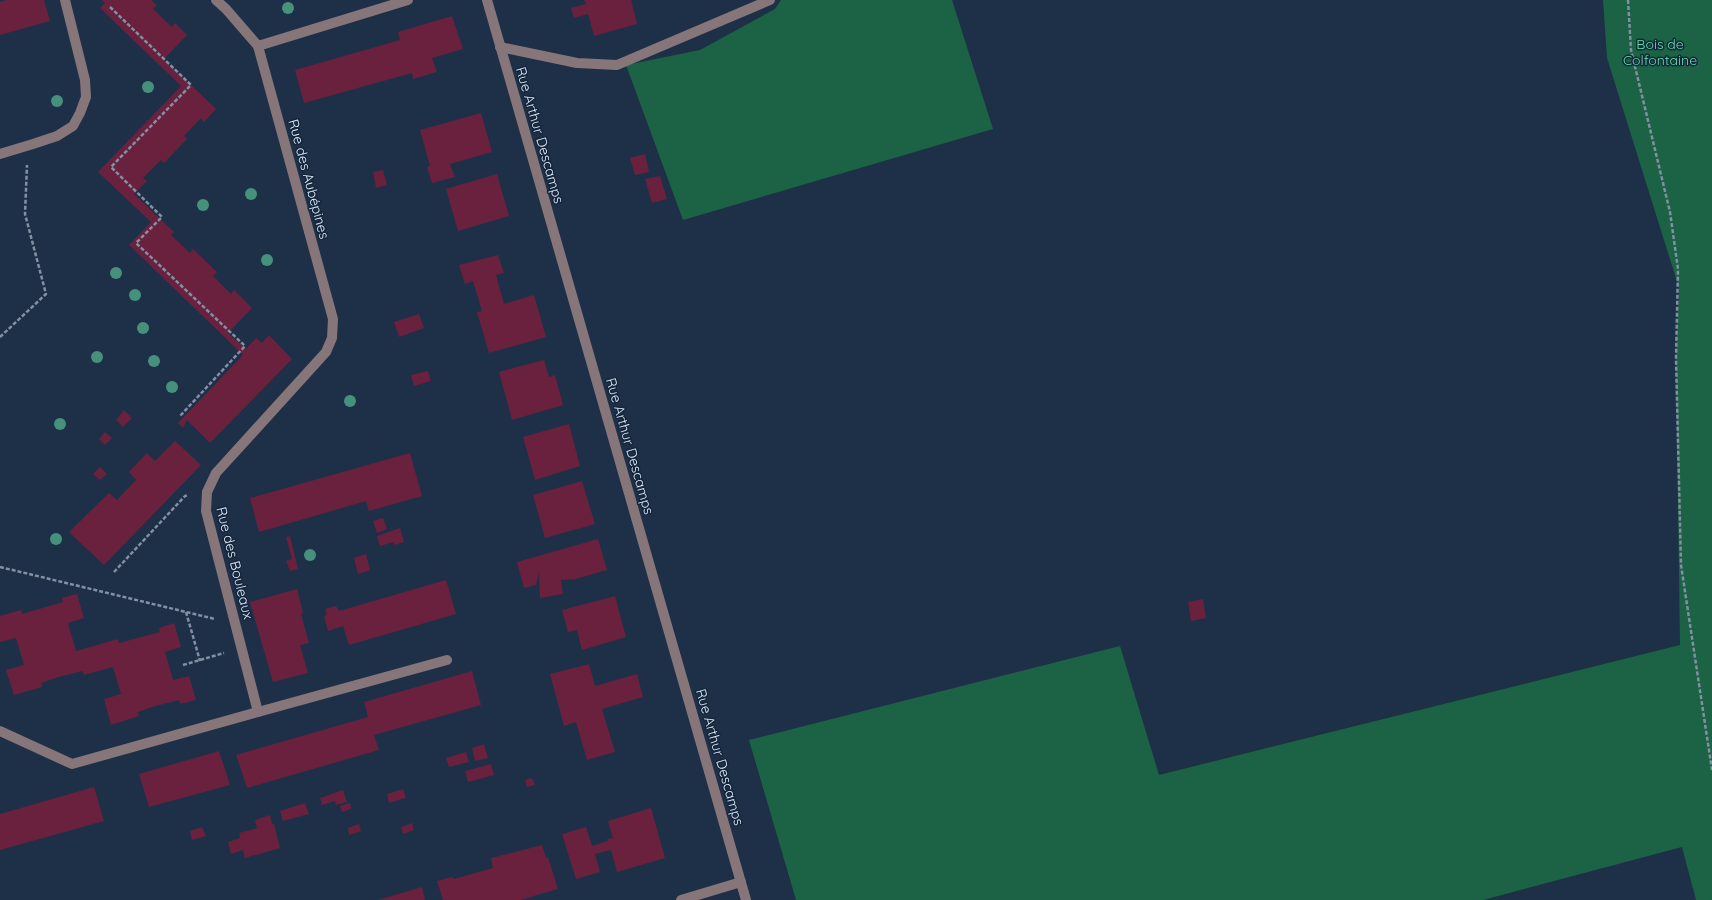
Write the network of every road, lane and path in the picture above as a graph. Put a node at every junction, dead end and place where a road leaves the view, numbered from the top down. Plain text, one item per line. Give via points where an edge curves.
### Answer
1 (65, 0) edge
2 (216, 0) edge
3 (408, 0) edge
4 (487, 0) edge
5 (770, 0) edge
6 (1628, 0) edge
7 (110, 7) dead end
8 (258, 46) junction
9 (500, 47) junction
10 (33, 144) junction
11 (0, 154) edge
12 (333, 319) joint
13 (0, 337) edge
14 (180, 416) dead end
15 (206, 492) junction
16 (0, 567) edge
17 (114, 572) dead end
18 (186, 612) junction
19 (235, 623) junction
20 (241, 649) junction
21 (447, 660) dead end
22 (200, 661) junction
23 (183, 665) dead end
24 (258, 712) junction
25 (0, 731) edge
26 (1712, 770) edge
27 (741, 882) junction
28 (681, 900) edge
29 (746, 900) edge

1 - 10 street via 85,80 86,97 73,126 57,136
2 - 8 street, Rue des Aubépines
3 - 8 street
4 - 9 street, Rue Arthur Descamps
5 - 9 street via 617,66 577,63
6 - 26 path via 1631,50 1670,212 1678,269 1676,358 1681,565
7 - 14 path via 191,85 111,167 162,217 136,243 245,346
8 - 12 street, Rue des Aubépines
9 - 27 street, Rue Arthur Descamps
10 - 11 street
10 - 13 path via 26,168 25,214 46,294
12 - 15 street, Rue des Bouleaux via 332,338 326,352 216,472
15 - 17 path via 185,496
15 - 19 street, Rue des Bouleaux via 206,511
16 - 18 path
18 - 19 path
18 - 22 path
19 - 20 street, Rue des Bouleaux
20 - 22 path
20 - 24 street, Rue des Bouleaux
21 - 24 street
22 - 23 path
24 - 25 street via 72,764
27 - 28 street
27 - 29 street, Rue Arthur Descamps

